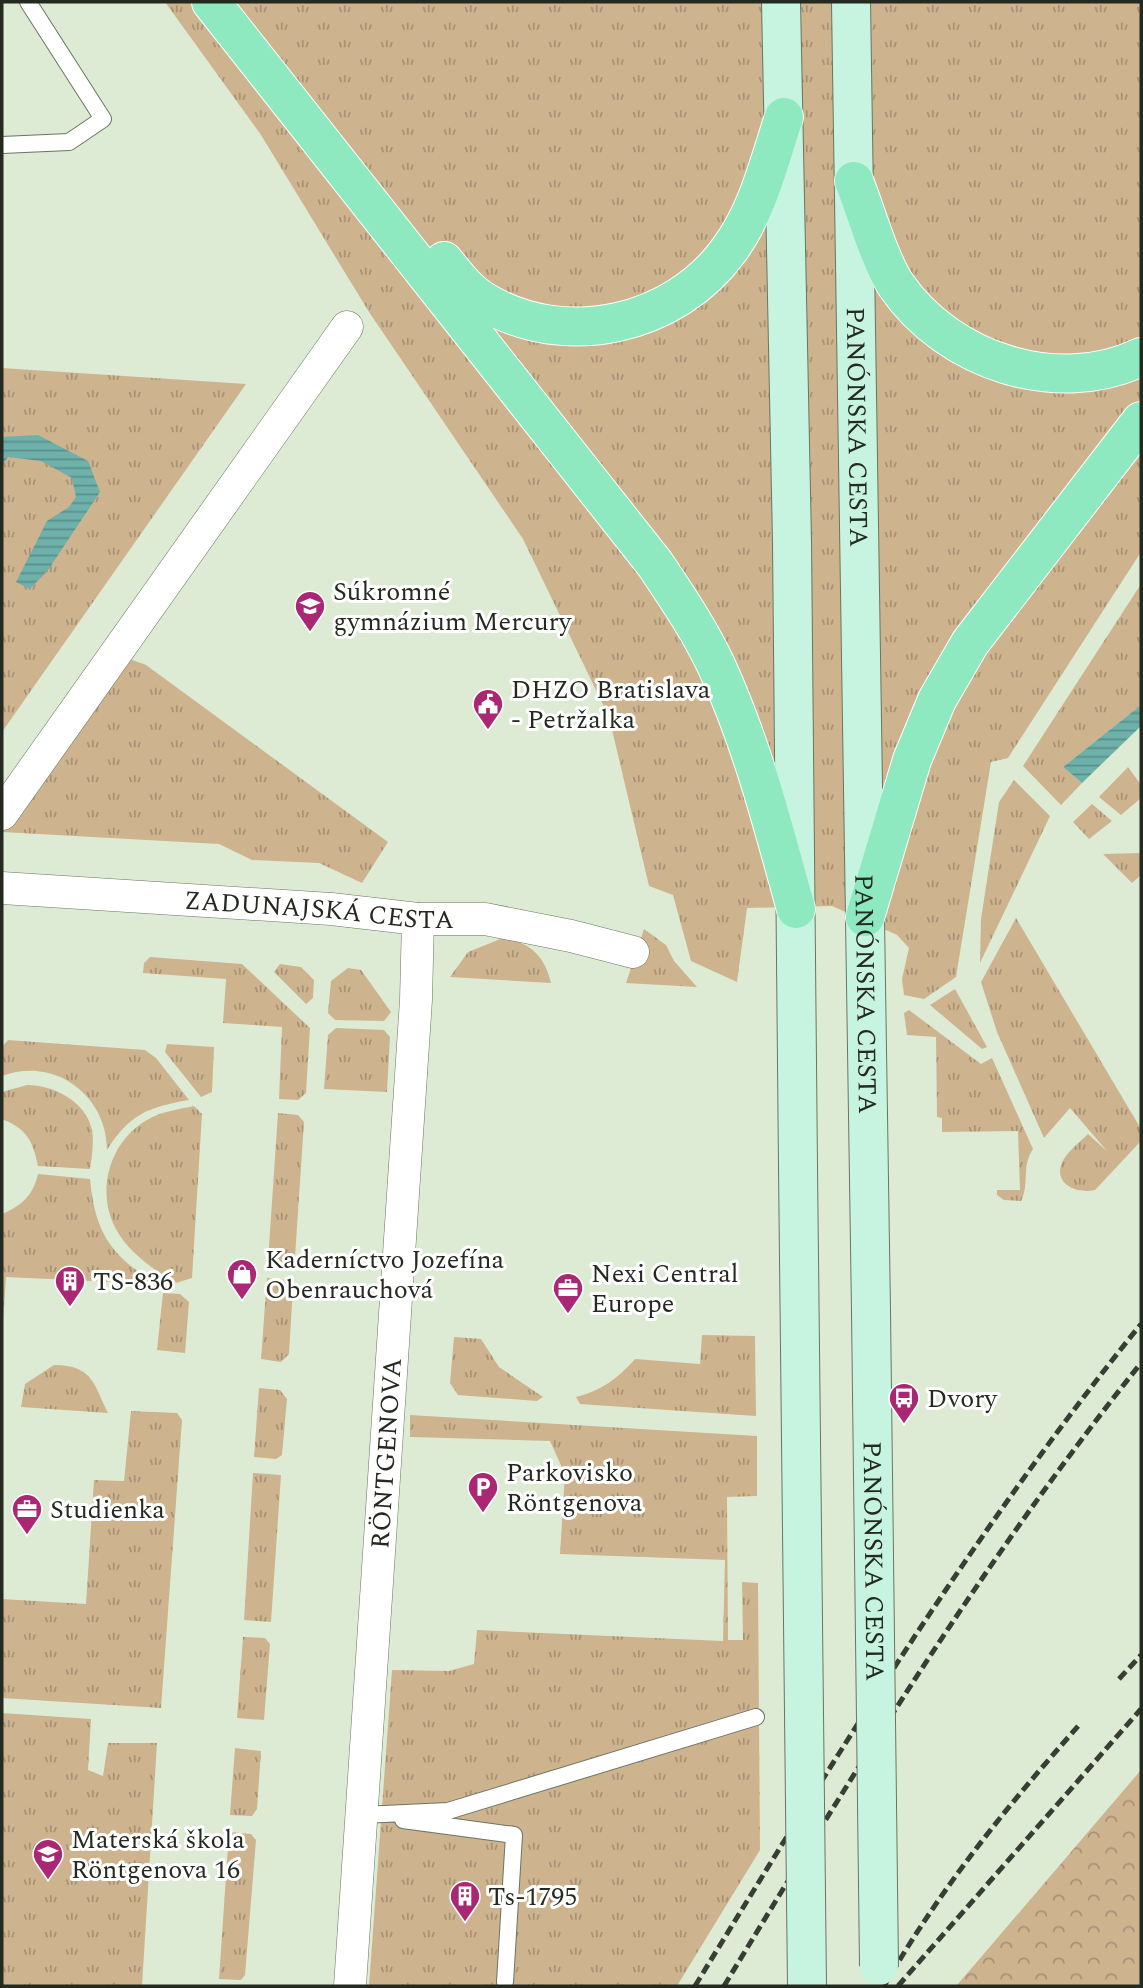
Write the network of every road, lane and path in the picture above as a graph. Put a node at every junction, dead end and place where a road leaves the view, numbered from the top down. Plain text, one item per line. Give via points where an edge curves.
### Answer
1 (28, 2) edge
2 (211, 2) edge
3 (235, 2) edge
4 (781, 2) edge
5 (851, 2) edge
6 (784, 117) junction
7 (2, 145) edge
8 (854, 181) junction
9 (347, 327) dead end
10 (1141, 358) edge
11 (1141, 421) edge
12 (2, 814) edge
13 (2, 888) edge
14 (796, 909) junction
15 (418, 919) junction
16 (865, 919) junction
17 (633, 952) dead end
18 (756, 1717) dead end
19 (362, 1815) junction
20 (505, 1982) dead end
21 (350, 1986) edge
22 (807, 1986) edge
23 (879, 1986) edge

1 - 7 lane via 103,119 69,142
2 - 14 main road via 655,564 683,606 715,663 746,739
3 - 6 main road via 465,287 485,303 538,322 584,328 628,321 666,304 700,281 744,227
4 - 6 main road
5 - 8 main road, PANÓNSKA CESTA
6 - 14 main road
8 - 10 main road via 894,282 919,312 952,338 1003,364 1048,375 1098,373
8 - 16 main road, PANÓNSKA CESTA
9 - 12 street
11 - 16 main road via 970,643 937,700 912,760
13 - 15 street, ZADUNAJSKÁ CESTA via 331,909
14 - 22 main road, bridge
15 - 17 street, ZADUNAJSKÁ CESTA via 485,919
15 - 19 street, RÖNTGENOVA
16 - 23 main road, PANÓNSKA CESTA, bridge
18 - 19 lane via 448,1811
19 - 20 lane via 514,1835
19 - 21 street, RÖNTGENOVA

